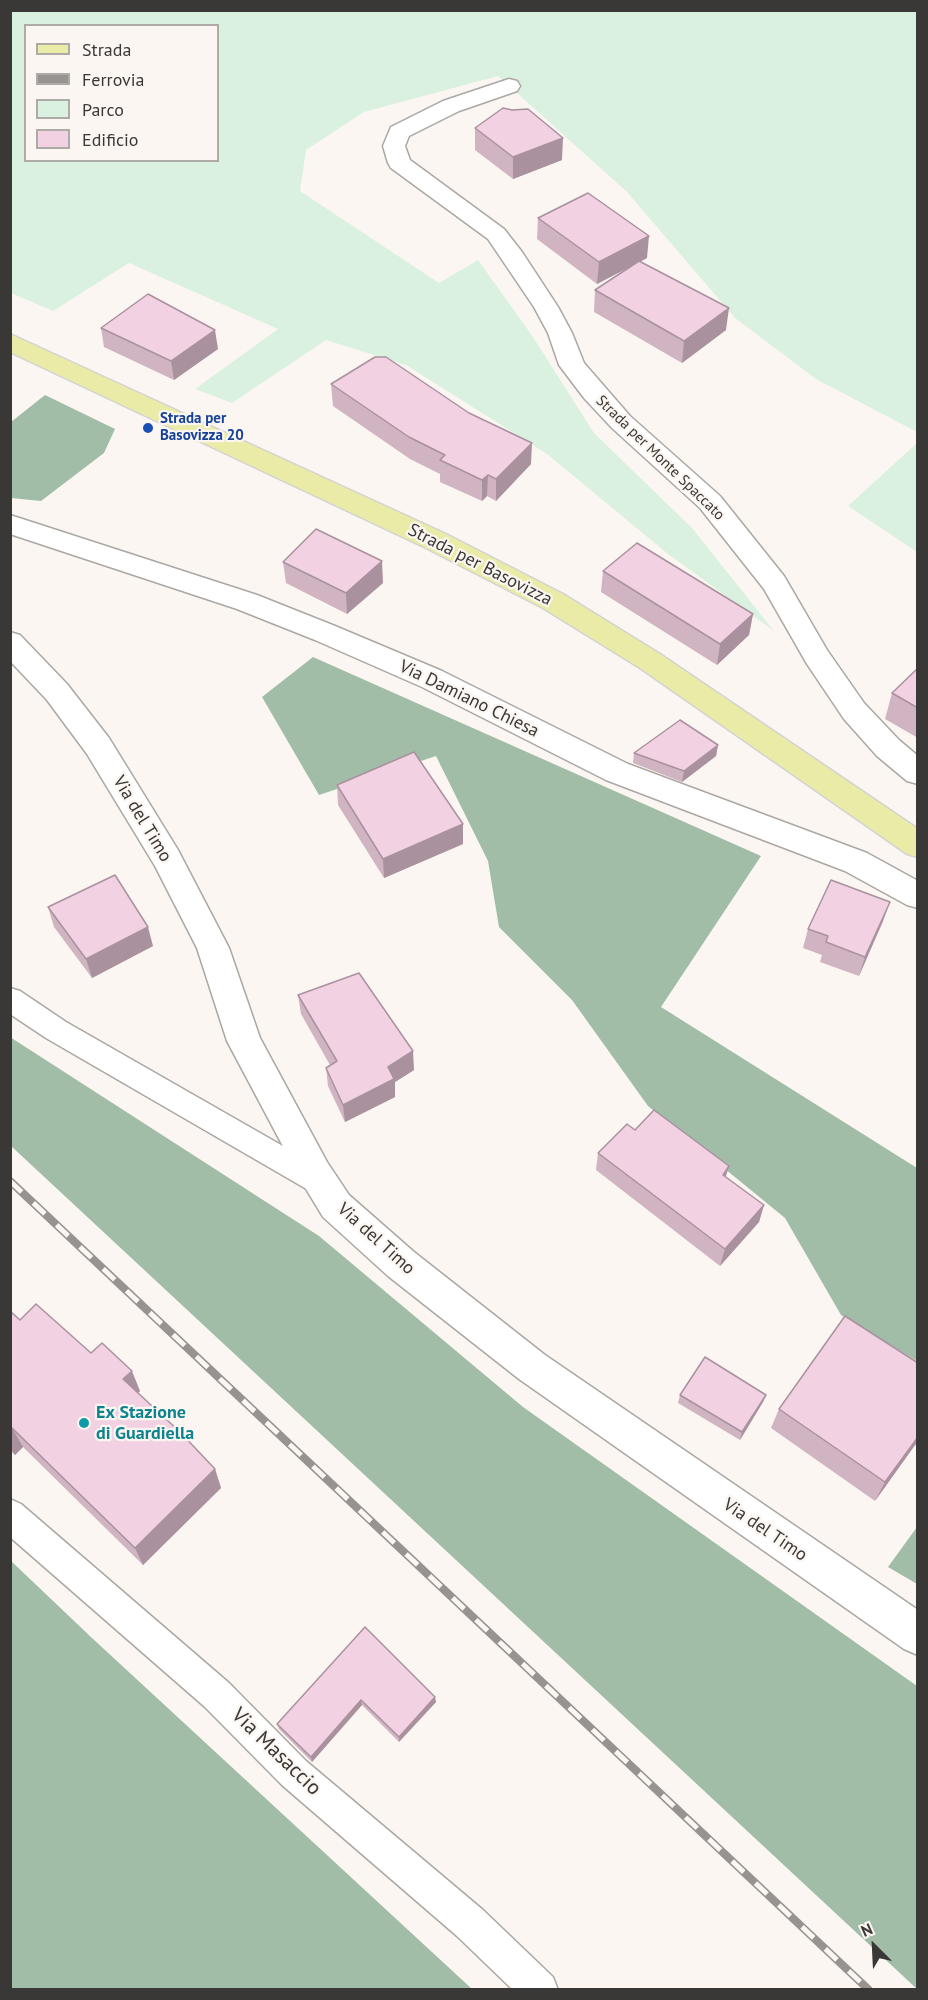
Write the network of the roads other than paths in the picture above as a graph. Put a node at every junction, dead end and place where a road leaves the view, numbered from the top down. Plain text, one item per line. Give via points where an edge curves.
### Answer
1 (509, 86) dead end
2 (10, 342) edge
3 (10, 524) edge
4 (10, 642) edge
5 (918, 773) edge
6 (918, 845) edge
7 (918, 896) edge
8 (10, 999) edge
9 (320, 1182) junction
10 (10, 1515) edge
11 (918, 1635) edge
12 (540, 1989) edge

1 - 5 street, Strada per Monte Spaccato via 451,106 399,132 394,146 399,163 496,234 546,307 572,365 592,392 710,502 774,583 854,711
2 - 6 main road, Strada per Basovizza via 436,541 553,601 650,661
3 - 7 street, Via Damiano Chiesa via 246,602 325,633 432,680 617,772 855,862
4 - 9 street, Via del Timo via 57,692 98,746 167,859 213,948 244,1041
8 - 9 lane via 56,1030
9 - 11 street, Via del Timo via 336,1206 401,1264 532,1367
10 - 12 lane, Via Masaccio via 217,1695 294,1773 470,1923

